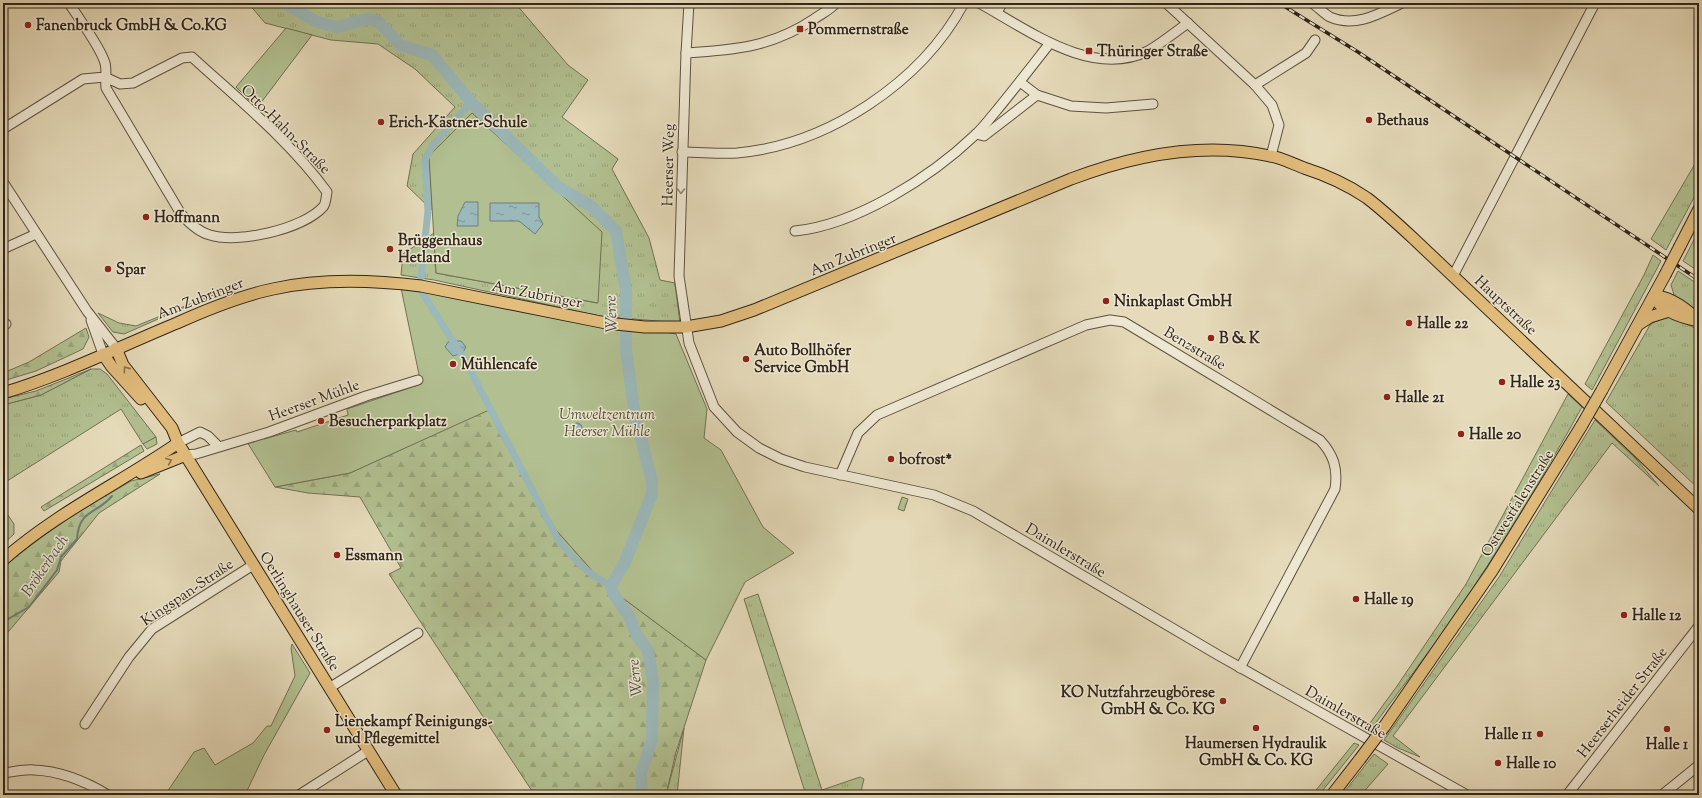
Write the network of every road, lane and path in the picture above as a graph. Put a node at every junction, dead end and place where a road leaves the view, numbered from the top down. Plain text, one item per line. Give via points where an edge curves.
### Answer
1 (69, 3) edge
2 (689, 3) edge
3 (836, 3) edge
4 (964, 3) edge
5 (979, 3) edge
6 (1002, 3) edge
7 (1166, 3) edge
8 (1312, 3) edge
9 (1402, 3) edge
10 (1595, 3) edge
11 (997, 13) junction
12 (1188, 23) junction
13 (1315, 40) dead end
14 (1050, 43) junction
15 (686, 53) junction
16 (105, 77) junction
17 (1020, 82) junction
18 (1255, 85) junction
19 (1038, 95) junction
20 (1152, 104) dead end
21 (3, 129) edge
22 (976, 134) junction
23 (682, 152) junction
24 (1270, 156) junction
25 (3, 182) edge
26 (1699, 210) edge
27 (795, 231) dead end
28 (36, 234) junction
29 (3, 249) edge
30 (1664, 275) junction
31 (1453, 276) junction
32 (1654, 296) junction
33 (1671, 307) junction
34 (87, 311) junction
35 (1699, 321) edge
36 (1638, 324) junction
37 (686, 327) junction
38 (116, 348) junction
39 (103, 354) junction
40 (418, 380) dead end
41 (3, 393) edge
42 (178, 443) junction
43 (218, 446) junction
44 (186, 455) junction
45 (840, 475) junction
46 (127, 477) junction
47 (1699, 509) edge
48 (3, 560) edge
49 (253, 565) junction
50 (1699, 626) edge
51 (418, 634) dead end
52 (1240, 668) junction
53 (329, 688) junction
54 (85, 724) dead end
55 (368, 751) junction
56 (1699, 764) edge
57 (3, 773) edge
58 (1572, 793) edge
59 (108, 795) edge
60 (299, 795) edge
61 (396, 795) edge
62 (1332, 795) edge
63 (1467, 795) edge
64 (1662, 795) edge

1 - 16 street, Otto-Hahn-Straße via 105,63
2 - 15 street, Heerser Weg
3 - 15 street via 797,30 767,43 727,51
4 - 23 street via 940,38 916,66 876,100 845,120 781,145 736,153
5 - 11 street
6 - 11 street
7 - 12 street
8 - 9 street via 1329,16 1349,22 1371,18
10 - 31 street
11 - 14 street
12 - 14 street via 1148,51 1130,57 1088,57
12 - 18 street
13 - 18 street via 1306,53
14 - 17 street
15 - 23 street, Heerser Weg
16 - 16 street, Otto-Hahn-Straße via 106,88 181,214 192,226 210,235 229,239 255,236 273,232 308,218 324,206 327,192 312,172 255,114 192,57 182,58 133,83 120,84
16 - 21 street via 83,79
17 - 19 street
17 - 22 street
18 - 24 street via 1272,105 1279,125
19 - 20 street via 1071,106 1106,108
19 - 22 street via 984,136
22 - 27 street via 952,156 887,200 814,229
23 -> 37 street, Heerser Weg via 679,276
24 - 31 main road, Hauptstraße via 1333,179 1366,198 1392,218
24 - 37 main road, Am Zubringer via 1233,151 1184,151 1110,164 754,310 721,321
25 - 28 street, Oerlinghauser Straße
26 - 30 main road, Ostwestfalenstraße, bridge
28 - 29 street
28 - 34 street, Oerlinghauser Straße
30 - 32 main road, Ostwestfalenstraße
30 - 33 main road
31 - 47 main road, Hauptstraße
32 - 33 main road via 1659,296
32 - 36 main road, Ostwestfalenstraße
33 - 35 main road
33 - 36 main road
34 - 38 street, Oerlinghauser Straße
34 - 39 street, Oerlinghauser Straße
36 - 62 main road, Ostwestfalenstraße, bridge via 1582,425 1492,571 1384,727
37 - 38 main road, Am Zubringer via 645,327 606,323 421,286 372,281 330,281 273,289 243,297
37 - 45 street, Daimlerstraße via 691,350 709,396 727,423 770,455
38 - 39 main road, Am Zubringer
42 -> 38 main road, Oerlinghauser Straße via 172,428 123,365
39 - 41 main road, Am Zubringer
39 - 42 main road, Oerlinghauser Straße via 112,368 153,413 172,440
40 - 43 street, Heerser Mühle via 366,396 269,432
42 - 43 street via 200,432
42 - 44 main road, Oerlinghauser Straße
42 - 46 main road
43 - 44 street, Heerser Mühle
46 -> 44 main road
44 - 49 main road, Oerlinghauser Straße
45 - 52 street, Daimlerstraße via 934,495 973,511
45 - 52 street, Benzstraße via 858,433 877,415 1086,325 1110,320 1124,322 1320,440 1331,453 1335,464 1338,475 1335,489
46 - 48 main road via 68,511
49 - 53 main road, Oerlinghauser Straße
49 - 54 street, Kingspan-Straße via 152,630 129,657
50 - 58 street, Heerserheider Straße
51 - 53 street
52 - 63 street, Daimlerstraße
53 - 55 main road, Oerlinghauser Straße
55 - 60 street
55 - 61 main road, Oerlinghauser Straße
56 - 64 street
57 - 59 street via 33,770 67,776

